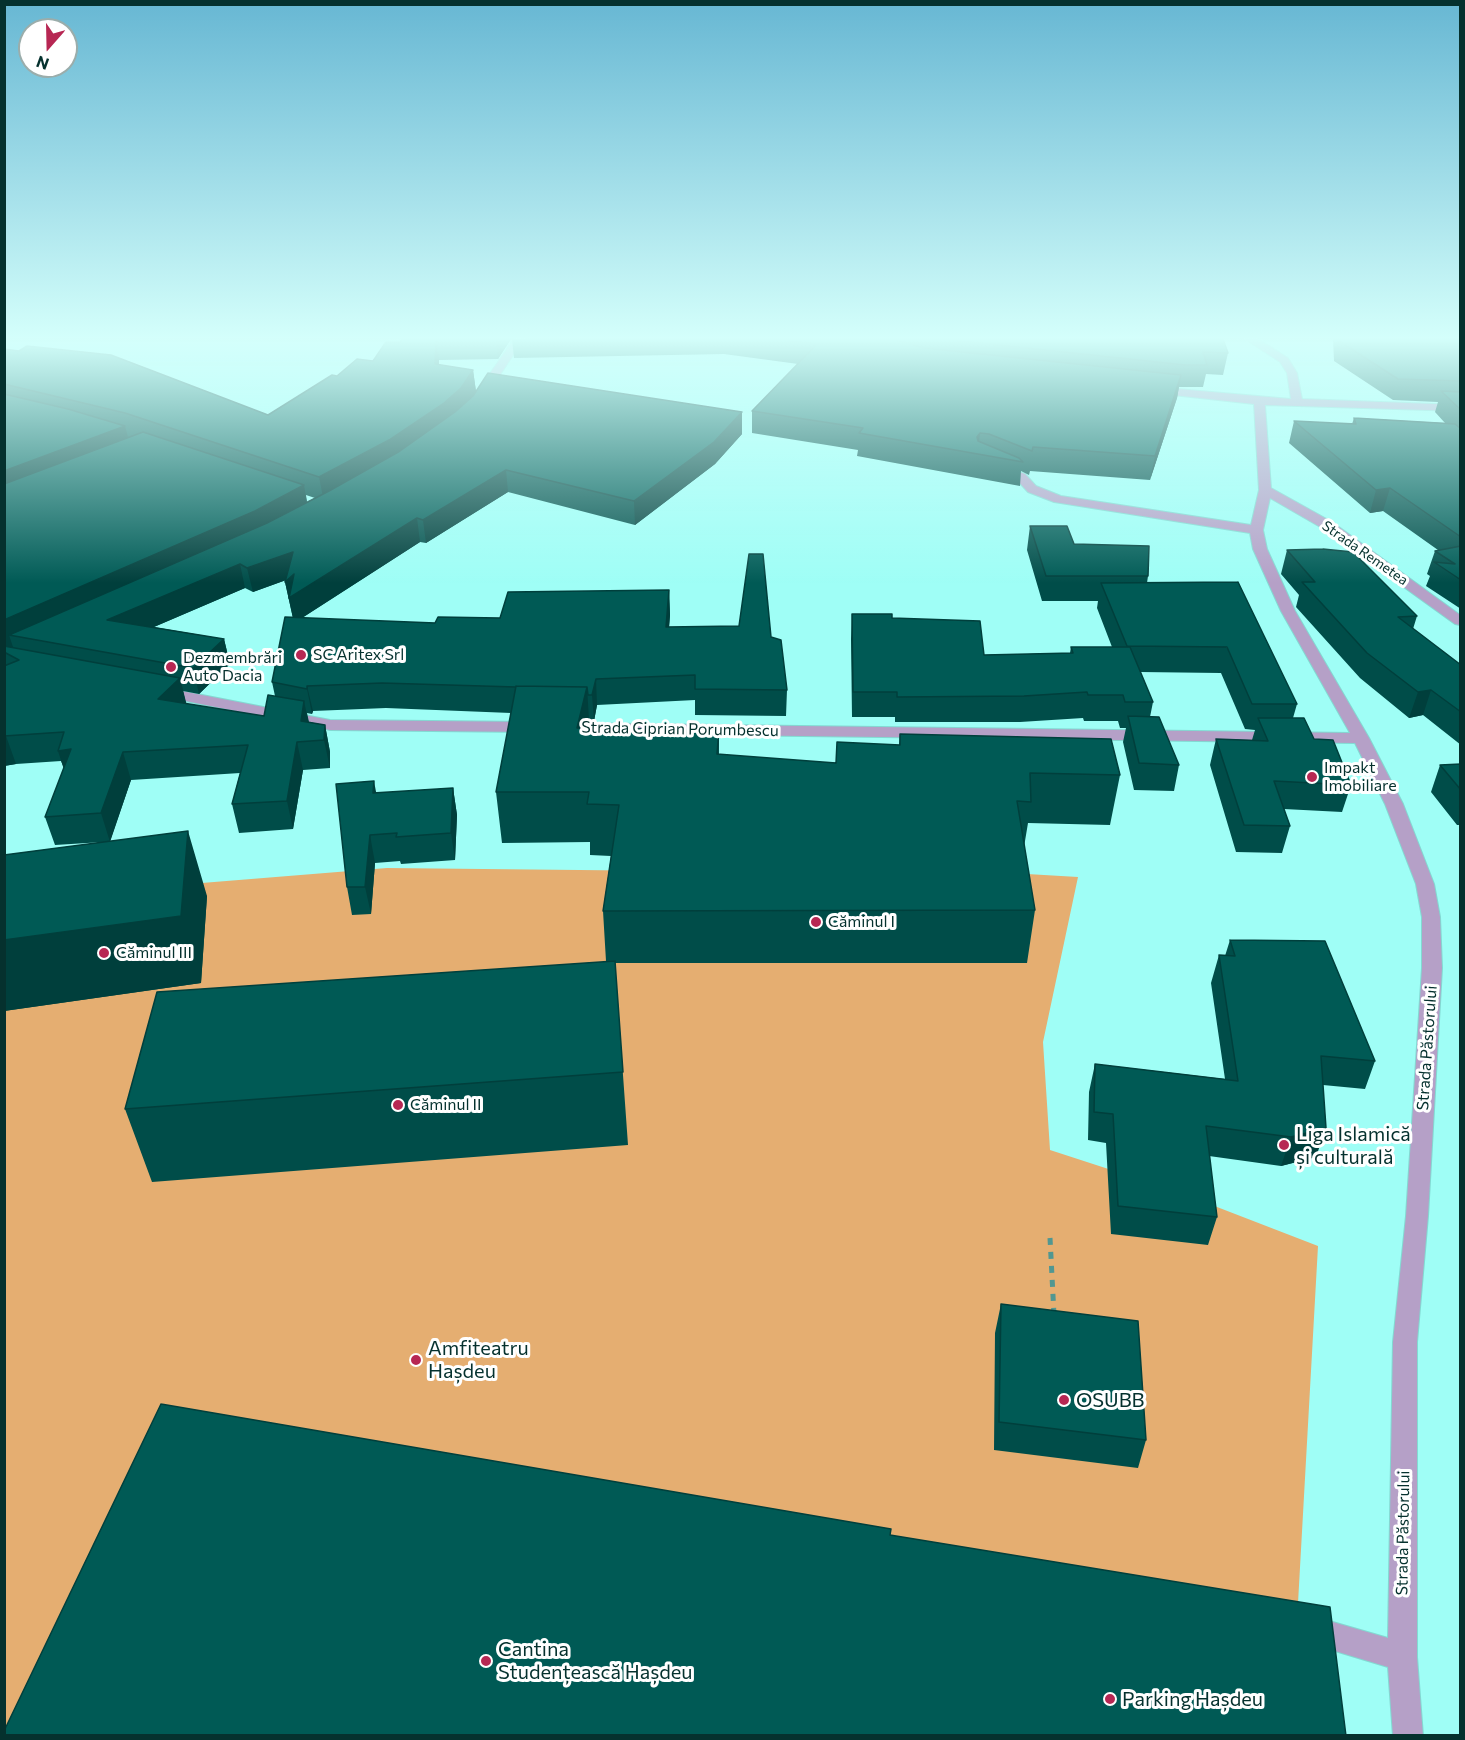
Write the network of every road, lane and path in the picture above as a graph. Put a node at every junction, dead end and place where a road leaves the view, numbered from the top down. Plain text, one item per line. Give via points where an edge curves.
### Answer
1 (1260, 420) edge
2 (1433, 420) edge
3 (1436, 423) edge
4 (982, 462) edge
5 (1265, 490) junction
6 (1256, 530) junction
7 (1461, 621) edge
8 (151, 690) edge
9 (1362, 738) junction
10 (1050, 1238) dead end
11 (1054, 1317) edge
12 (1281, 1624) edge
13 (1402, 1657) junction
14 (1408, 1736) edge

1 - 5 street, Strada Păstorului
2 - 3 street
4 - 6 street via 1021,477 1032,489 1058,499
5 - 6 street, Strada Păstorului
5 - 7 street, Strada Remetea via 1327,525
6 - 9 street, Strada Păstorului via 1260,549 1288,611
8 - 9 street, Strada Ciprian Porumbescu via 330,725
9 - 13 street, Strada Păstorului via 1414,854 1431,917 1432,968 1417,1216 1405,1342
10 - 11 path
12 - 13 street
13 - 14 street, Strada Păstorului

